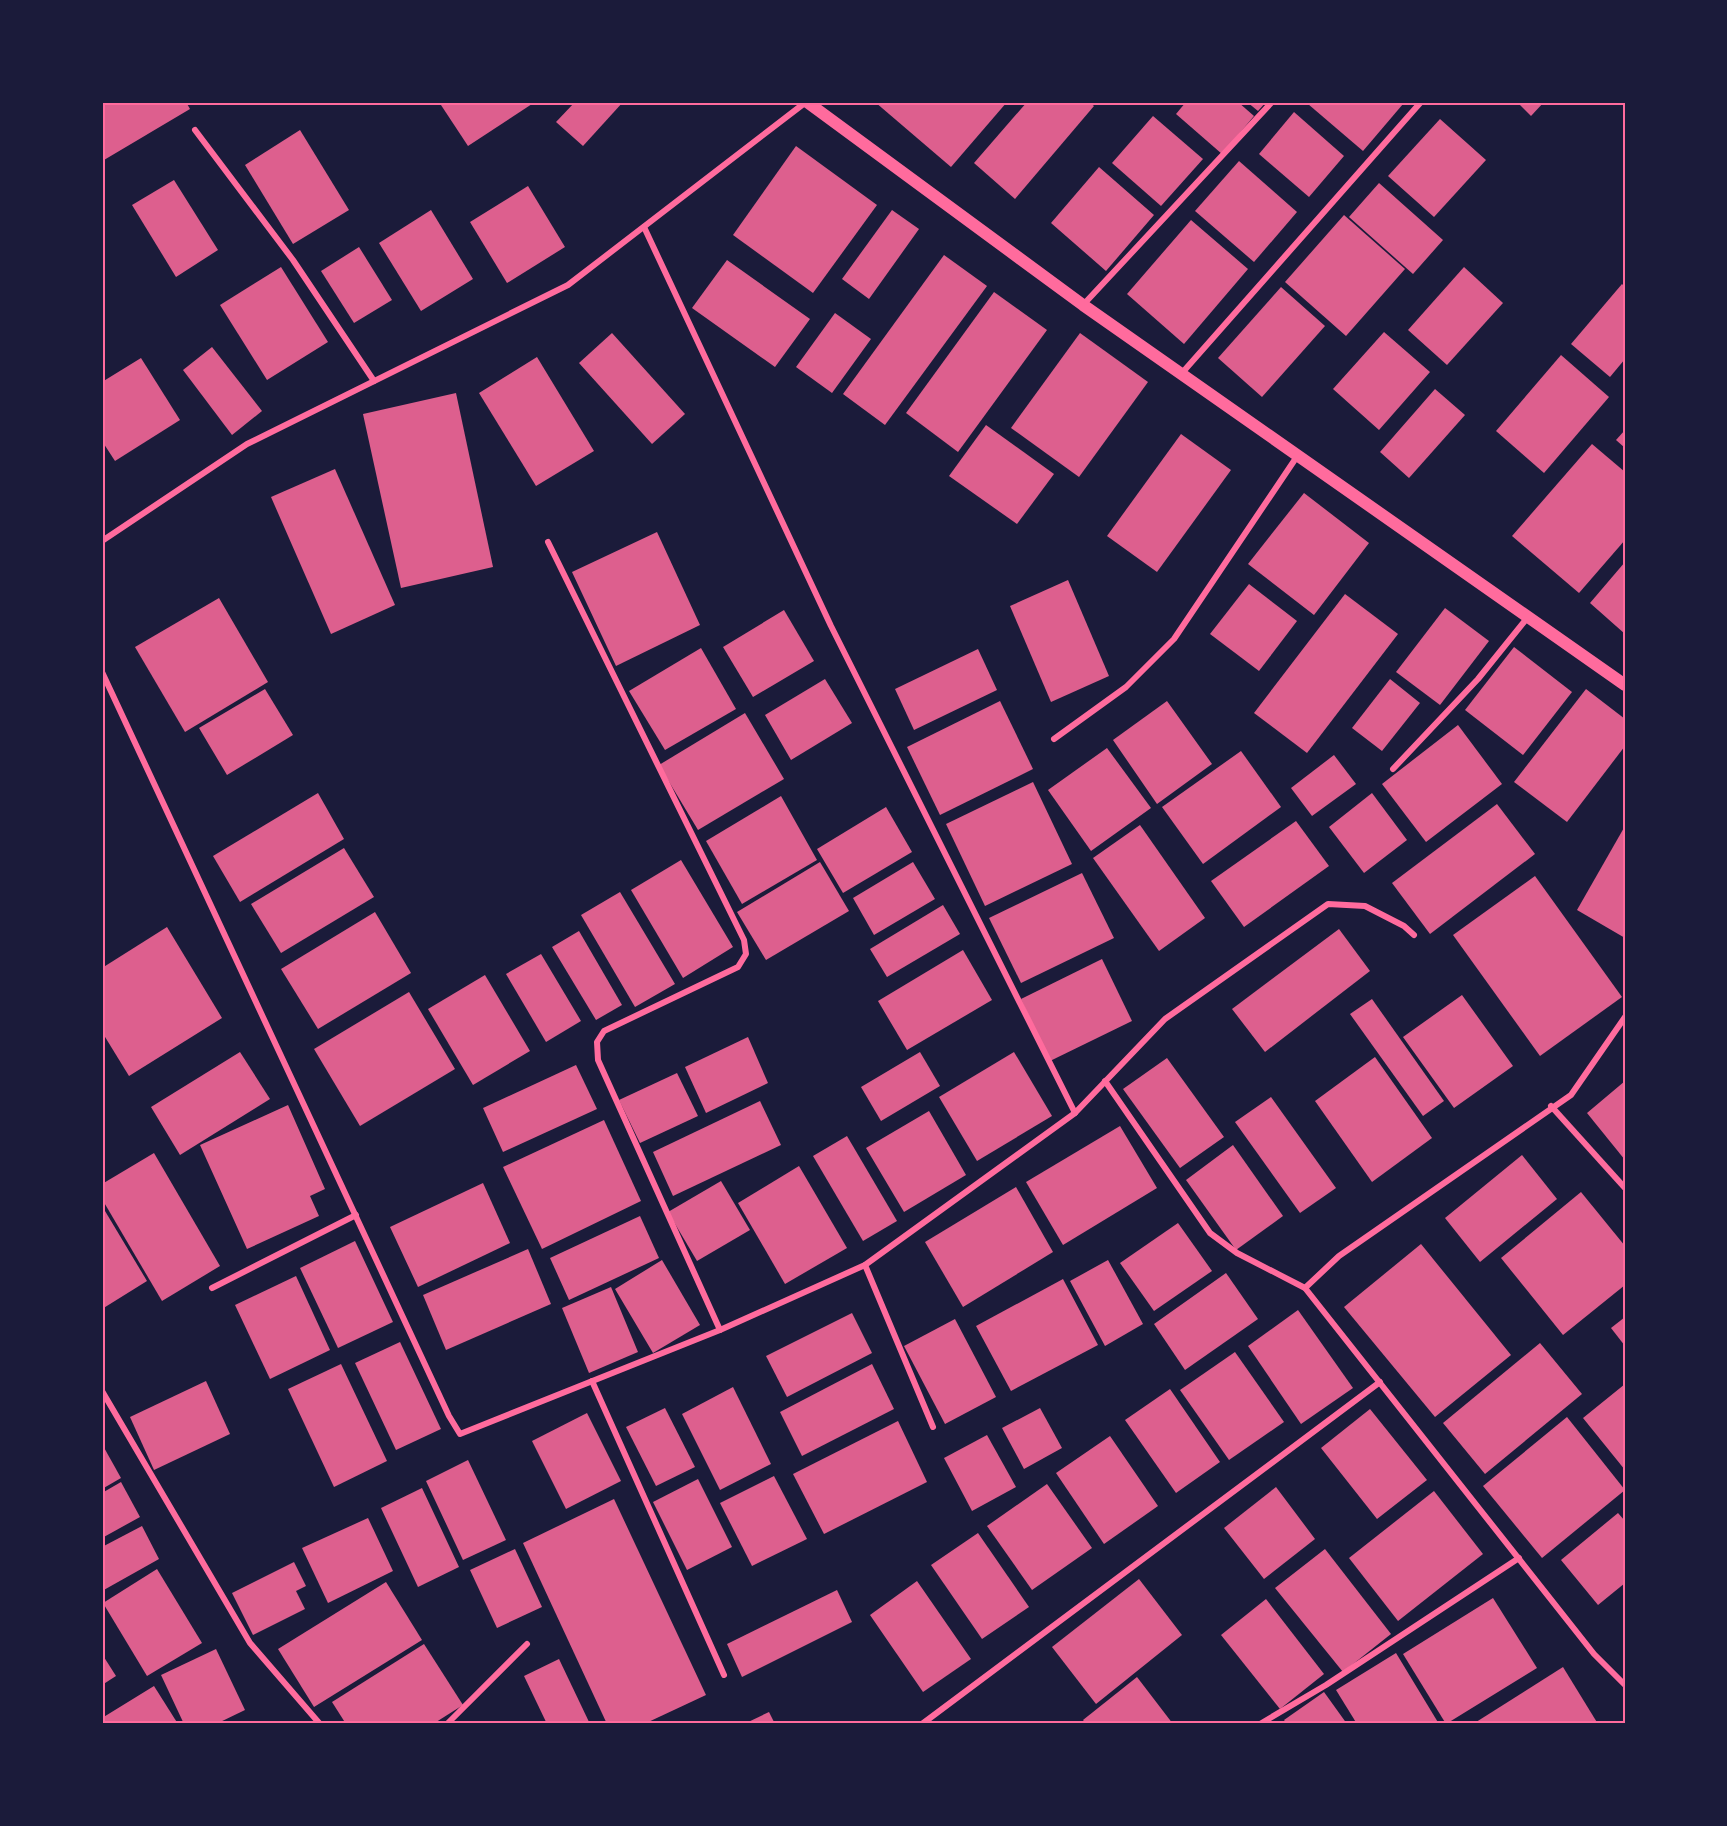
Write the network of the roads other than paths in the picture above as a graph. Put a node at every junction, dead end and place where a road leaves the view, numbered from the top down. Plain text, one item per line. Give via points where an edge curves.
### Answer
1 (807, 102) edge
2 (1272, 102) edge
3 (1421, 102) edge
4 (195, 130) dead end
5 (644, 227) junction
6 (1083, 304) junction
7 (1182, 374) junction
8 (374, 381) junction
9 (1299, 454) junction
10 (102, 541) edge
11 (548, 542) dead end
12 (1528, 616) junction
13 (102, 672) edge
14 (1625, 685) edge
15 (1054, 739) dead end
16 (1393, 769) dead end
17 (1414, 935) dead end
18 (1625, 1017) edge
19 (1105, 1082) junction
20 (1551, 1106) junction
21 (1075, 1113) junction
22 (1625, 1188) edge
23 (356, 1215) junction
24 (866, 1265) junction
25 (212, 1288) dead end
26 (1305, 1288) junction
27 (720, 1330) junction
28 (592, 1381) junction
29 (1380, 1382) junction
30 (102, 1391) edge
31 (933, 1427) dead end
32 (1519, 1558) junction
33 (527, 1644) dead end
34 (724, 1675) dead end
35 (1625, 1685) edge
36 (320, 1724) edge
37 (447, 1724) edge
38 (922, 1724) edge
39 (1260, 1724) edge

1 - 5 street
1 - 6 main road
2 - 6 street
3 - 7 street
4 - 8 street via 293,260
5 - 8 street via 568,285
5 - 21 street via 831,626
6 - 7 main road
7 - 9 main road
8 - 10 street via 247,444
9 - 12 main road
9 - 15 street via 1174,639 1126,687
11 - 27 street via 744,940 746,954 738,967 604,1031 597,1042 598,1060
12 - 14 main road
12 - 16 street via 1478,679
13 - 23 street
17 - 19 street via 1365,906 1328,904 1165,1019
18 - 20 street via 1570,1095
19 - 21 street
19 - 26 street via 1210,1233 1237,1253
20 - 22 street
20 - 26 street via 1340,1256
21 - 24 street
23 - 25 street
23 - 28 street via 460,1434
24 - 27 street
24 - 31 street
26 - 29 street
27 - 28 street
28 - 34 street
29 - 32 street
29 - 38 street
30 - 36 street via 250,1643
32 - 35 street via 1594,1654
32 - 39 street
33 - 37 street

